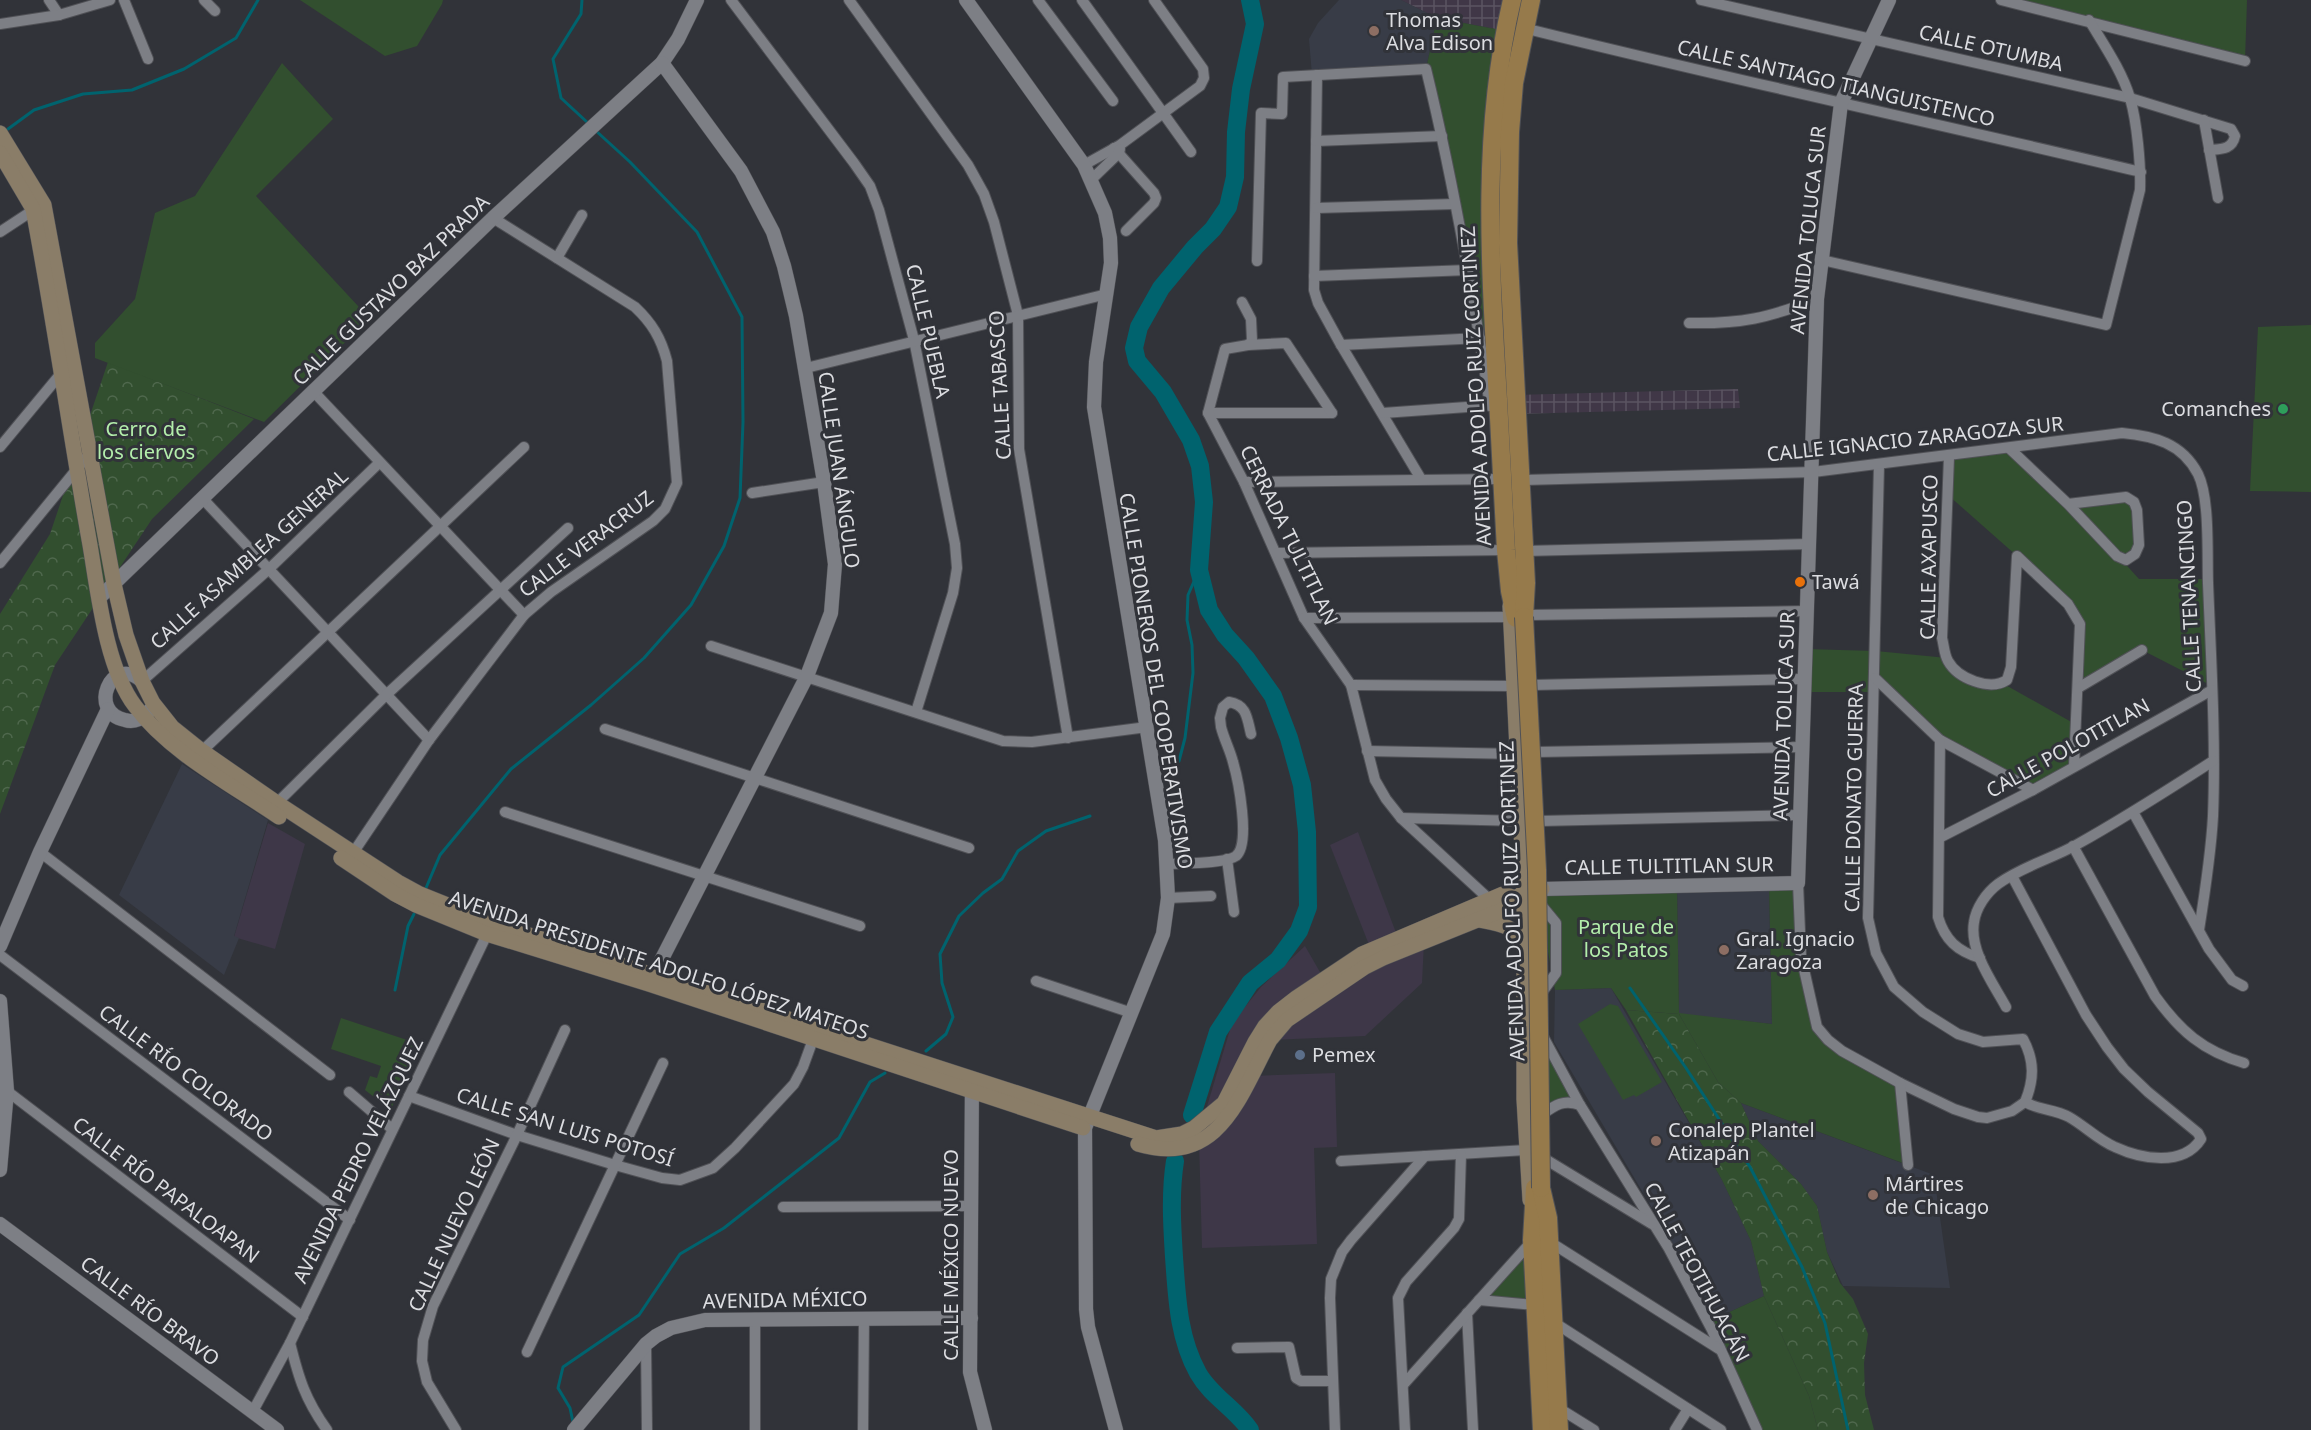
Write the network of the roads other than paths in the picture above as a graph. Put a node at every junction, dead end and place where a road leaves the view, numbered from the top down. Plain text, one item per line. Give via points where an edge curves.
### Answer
1 (49, 0) edge
2 (110, 0) edge
3 (124, 0) edge
4 (204, 0) edge
5 (697, 0) edge
6 (731, 0) edge
7 (849, 0) edge
8 (966, 0) edge
9 (1038, 0) edge
10 (1082, 0) edge
11 (1154, 0) edge
12 (1531, 0) edge
13 (1701, 0) edge
14 (1889, 0) edge
15 (2001, 0) edge
16 (1511, 1) edge
17 (215, 10) dead end
18 (59, 15) junction
19 (2089, 20) junction
20 (0, 24) edge
21 (1524, 28) junction
22 (1871, 39) junction
23 (148, 59) dead end
24 (2245, 61) dead end
25 (662, 63) junction
26 (1317, 75) junction
27 (2130, 98) junction
28 (1113, 101) dead end
29 (1841, 103) junction
30 (1164, 114) junction
31 (1502, 118) junction
32 (2204, 120) junction
33 (0, 133) edge
34 (1442, 136) junction
35 (1316, 141) junction
36 (1118, 149) junction
37 (2209, 150) junction
38 (0, 153) edge
39 (1191, 153) dead end
40 (1084, 165) junction
41 (2141, 172) junction
42 (1092, 179) junction
43 (2218, 198) dead end
44 (1455, 204) junction
45 (38, 207) junction
46 (1316, 208) junction
47 (582, 215) dead end
48 (493, 218) junction
49 (1126, 231) dead end
50 (0, 232) edge
51 (557, 258) junction
52 (1822, 260) junction
53 (1257, 261) dead end
54 (1468, 270) junction
55 (1314, 276) junction
56 (1107, 294) junction
57 (1817, 298) junction
58 (1242, 302) dead end
59 (1018, 315) junction
60 (1251, 319) junction
61 (1689, 323) dead end
62 (1480, 338) junction
63 (914, 340) junction
64 (1264, 344) junction
65 (1248, 345) junction
66 (1341, 345) junction
67 (72, 359) junction
68 (806, 368) junction
69 (61, 374) junction
70 (314, 392) junction
71 (1494, 405) junction
72 (1208, 413) junction
73 (1383, 413) junction
74 (2168, 443) joint
75 (0, 447) edge
76 (524, 447) dead end
77 (2009, 448) junction
78 (90, 453) junction
79 (1949, 457) junction
80 (379, 463) junction
81 (1880, 465) junction
82 (76, 469) junction
83 (1813, 472) junction
84 (1421, 479) junction
85 (1511, 480) junction
86 (824, 482) junction
87 (1244, 482) junction
88 (752, 493) dead end
89 (203, 499) junction
90 (2068, 504) junction
91 (441, 527) junction
92 (568, 528) dead end
93 (1809, 544) junction
94 (1515, 550) junction
95 (1277, 553) junction
96 (0, 563) edge
97 (269, 569) junction
98 (114, 584) junction
99 (501, 591) junction
100 (99, 598) junction
101 (1807, 611) junction
102 (524, 615) junction
103 (1520, 617) junction
104 (1304, 618) junction
105 (327, 632) junction
106 (711, 646) dead end
107 (2142, 650) dead end
108 (118, 675) junction
109 (807, 676) junction
110 (1875, 678) junction
111 (1803, 679) junction
112 (142, 681) junction
113 (1532, 685) junction
114 (1351, 686) junction
115 (1515, 686) junction
116 (2078, 688) junction
117 (2212, 690) junction
118 (386, 695) junction
119 (153, 703) junction
120 (108, 709) junction
121 (915, 712) junction
122 (144, 717) junction
123 (1534, 718) junction
124 (1516, 719) junction
125 (1147, 727) junction
126 (605, 729) dead end
127 (1251, 734) dead end
128 (1068, 738) junction
129 (429, 741) junction
130 (1940, 741) junction
131 (1801, 747) junction
132 (202, 751) junction
133 (1367, 751) junction
134 (1536, 752) junction
135 (1518, 754) junction
136 (2213, 761) junction
137 (2073, 766) junction
138 (755, 777) junction
139 (2033, 790) junction
140 (277, 803) junction
141 (505, 812) dead end
142 (2133, 812) junction
143 (1799, 815) junction
144 (1401, 818) junction
145 (1521, 821) junction
146 (1539, 821) junction
147 (1941, 837) junction
148 (1522, 842) junction
149 (2073, 846) junction
150 (969, 848) dead end
151 (40, 852) junction
152 (350, 857) junction
153 (1227, 859) junction
154 (1167, 864) junction
155 (705, 876) junction
156 (2012, 876) junction
157 (1798, 883) junction
158 (1542, 889) junction
159 (1211, 896) dead end
160 (1511, 897) junction
161 (1168, 898) junction
162 (1234, 912) dead end
163 (1479, 920) junction
164 (860, 926) dead end
165 (490, 928) junction
166 (2199, 930) junction
167 (0, 946) edge
168 (1525, 946) junction
169 (0, 955) edge
170 (1980, 957) junction
171 (651, 979) junction
172 (1036, 981) dead end
173 (2243, 986) dead end
174 (0, 1001) edge
175 (2006, 1007) dead end
176 (1132, 1013) junction
177 (565, 1030) dead end
178 (816, 1033) junction
179 (1544, 1038) junction
180 (1544, 1061) junction
181 (663, 1063) dead end
182 (2244, 1063) dead end
183 (330, 1075) dead end
184 (1900, 1083) junction
185 (971, 1084) junction
186 (7, 1091) junction
187 (349, 1092) dead end
188 (409, 1096) junction
189 (2025, 1102) junction
190 (1580, 1105) junction
191 (1543, 1114) junction
192 (1087, 1123) junction
193 (392, 1129) junction
194 (517, 1135) junction
195 (1527, 1150) junction
196 (1461, 1154) junction
197 (1425, 1156) junction
198 (1545, 1159) junction
199 (1341, 1161) dead end
200 (615, 1165) junction
201 (1908, 1165) dead end
202 (0, 1170) edge
203 (970, 1206) junction
204 (783, 1207) dead end
205 (1540, 1218) junction
206 (351, 1220) junction
207 (0, 1224) edge
208 (1655, 1225) junction
209 (1541, 1241) junction
210 (1479, 1300) junction
211 (1535, 1305) junction
212 (1467, 1313) junction
213 (303, 1317) junction
214 (971, 1317) junction
215 (755, 1318) junction
216 (864, 1318) junction
217 (1555, 1323) junction
218 (290, 1343) junction
219 (646, 1344) junction
220 (1236, 1348) dead end
221 (1719, 1349) junction
222 (527, 1352) dead end
223 (1332, 1381) junction
224 (1403, 1385) junction
225 (1557, 1407) junction
226 (1688, 1409) junction
227 (253, 1411) junction
228 (577, 1427) edge
229 (277, 1430) edge
230 (327, 1430) edge
231 (456, 1430) edge
232 (647, 1430) edge
233 (755, 1430) edge
234 (863, 1430) edge
235 (985, 1430) edge
236 (1116, 1430) edge
237 (1335, 1430) edge
238 (1405, 1430) edge
239 (1473, 1430) edge
240 (1542, 1430) edge
241 (1559, 1430) edge
242 (1594, 1430) edge
243 (1675, 1430) edge
244 (1721, 1430) edge
245 (1757, 1430) edge

1 - 18 street
2 - 18 street
3 - 23 street
4 - 17 street
5 - 25 street, CALLE GUSTAVO BAZ PRADA
6 - 63 street, CALLE PUEBLA via 870,186
7 - 59 street, CALLE TABASCO via 968,165 984,194
8 - 40 street, CALLE PIONEROS DEL COOPERATIVISMO
9 - 28 street
10 - 30 street
11 - 30 street via 1203,69 1204,78 1200,86
12 - 21 main road, AVENIDA ADOLFO RUIZ CORTINEZ
13 - 22 street, CALLE OTUMBA
14 - 22 street, AVENIDA TOLUCA SUR
15 - 19 street
16 - 31 main road, AVENIDA ADOLFO RUIZ CORTINEZ
18 - 20 street
19 - 24 street
19 - 27 street
21 - 29 street, CALLE SANTIAGO TIANGUISTENCO
21 - 31 main road, AVENIDA ADOLFO RUIZ CORTINEZ via 1514,83
22 - 27 street, CALLE OTUMBA
22 - 29 street, AVENIDA TOLUCA SUR
25 - 48 street, CALLE GUSTAVO BAZ PRADA
25 - 68 street, CALLE JUAN ÁNGULO via 741,171 773,232 787,276
26 - 34 street via 1426,69
26 - 35 street
26 - 53 street via 1283,76 1281,114 1261,113
27 - 32 street, CALLE OTUMBA
27 - 41 street
29 - 41 street, CALLE SANTIAGO TIANGUISTENCO
29 - 52 street, AVENIDA TOLUCA SUR
30 - 36 street
30 - 39 street
31 - 71 main road, AVENIDA ADOLFO RUIZ CORTINEZ via 1490,282
31 - 85 main road, AVENIDA ADOLFO RUIZ CORTINEZ
32 - 37 street
32 - 37 street, CALLE OTUMBA via 2231,129 2235,136 2227,148
33 - 45 main road, AVENIDA PRESIDENTE ADOLFO LÓPEZ MATEOS
34 - 35 street
34 - 44 street
35 - 46 street
36 - 40 street
36 - 42 street
36 - 49 street via 1156,198
37 - 43 street
38 - 45 main road, AVENIDA PRESIDENTE ADOLFO LÓPEZ MATEOS
40 - 42 street, CALLE PIONEROS DEL COOPERATIVISMO
41 - 52 street via 2140,190 2106,325
42 - 56 street, CALLE PIONEROS DEL COOPERATIVISMO via 1110,237
44 - 46 street
44 - 54 street
45 - 50 street
45 - 67 main road, AVENIDA PRESIDENTE ADOLFO LÓPEZ MATEOS
45 - 69 main road, AVENIDA PRESIDENTE ADOLFO LÓPEZ MATEOS
46 - 55 street
47 - 51 street
48 - 51 street, CALLE VERACRUZ
48 - 70 street, CALLE GUSTAVO BAZ PRADA
51 - 102 street, CALLE VERACRUZ via 635,307 656,331 667,361 677,483 665,509 653,521
52 - 57 street, AVENIDA TOLUCA SUR
54 - 55 street
54 - 62 street
55 - 66 street via 1318,303
56 - 59 street
56 - 125 street, CALLE PIONEROS DEL COOPERATIVISMO via 1096,362 1094,407
57 - 61 street via 1768,317 1722,324
57 - 83 street, AVENIDA TOLUCA SUR
58 - 60 street
59 - 63 street
59 - 128 street, CALLE TABASCO via 1019,449
60 - 64 street
60 - 65 street via 1252,341
62 - 66 street
62 - 71 street
63 - 68 street
63 - 121 street, CALLE PUEBLA via 957,568 953,593
64 - 65 street
64 - 72 street via 1286,343 1332,413
65 - 72 street via 1225,349
66 - 73 street
67 - 69 street
67 - 78 main road, AVENIDA PRESIDENTE ADOLFO LÓPEZ MATEOS
68 - 86 street, CALLE JUAN ÁNGULO
69 - 75 street
69 - 82 main road, AVENIDA PRESIDENTE ADOLFO LÓPEZ MATEOS
70 - 80 street
70 - 89 street, CALLE GUSTAVO BAZ PRADA
71 - 73 street
71 - 85 main road, AVENIDA ADOLFO RUIZ CORTINEZ
72 - 87 street, CERRADA TULTITLAN
73 - 84 street
74 - 77 street, CALLE IGNACIO ZARAGOZA SUR via 2148,435 2122,433
74 - 117 street, CALLE TENANCINGO via 2188,459 2199,476 2204,497
76 - 91 street
77 - 79 street, CALLE IGNACIO ZARAGOZA SUR
77 - 90 street
78 - 82 street
78 - 98 main road, AVENIDA PRESIDENTE ADOLFO LÓPEZ MATEOS
79 - 81 street, CALLE IGNACIO ZARAGOZA SUR
79 - 116 street, CALLE AXAPUSCO via 1942,638 1948,662 1979,682 1995,685 2007,680 2017,556 2075,613 2080,624
80 - 91 street
80 - 97 street, CALLE ASAMBLEA GENERAL
81 - 83 street, CALLE IGNACIO ZARAGOZA SUR
81 - 110 street, CALLE DONATO GUERRA
82 - 96 street
82 - 100 main road, AVENIDA PRESIDENTE ADOLFO LÓPEZ MATEOS
83 - 85 street, CALLE IGNACIO ZARAGOZA SUR
83 - 93 street, AVENIDA TOLUCA SUR
84 - 85 street, CALLE IGNACIO ZARAGOZA SUR
84 - 87 street, CALLE IGNACIO ZARAGOZA SUR
85 - 94 main road, AVENIDA ADOLFO RUIZ CORTINEZ
86 - 88 street
86 - 109 street, CALLE JUAN ÁNGULO via 835,588 828,624
87 - 95 street, CERRADA TULTITLAN
89 - 97 street
89 - 98 street, CALLE GUSTAVO BAZ PRADA
90 - 90 street via 2117,556 2126,560 2135,554 2139,545 2134,502 2126,497
91 - 99 street
91 - 105 street
92 - 99 street
93 - 94 street
93 - 101 street, AVENIDA TOLUCA SUR
94 - 95 street
94 - 103 main road, AVENIDA ADOLFO RUIZ CORTINEZ
95 - 104 street, CERRADA TULTITLAN
97 - 105 street
97 - 112 street, CALLE ASAMBLEA GENERAL
98 - 100 street, CALLE GUSTAVO BAZ PRADA
98 - 112 main road, AVENIDA PRESIDENTE ADOLFO LÓPEZ MATEOS
99 - 102 street
99 - 118 street
100 - 108 main road, AVENIDA PRESIDENTE ADOLFO LÓPEZ MATEOS
101 - 103 street
101 - 111 street, AVENIDA TOLUCA SUR
102 - 129 street, CALLE VERACRUZ
103 - 104 street
103 - 113 main road, AVENIDA ADOLFO RUIZ CORTINEZ
103 - 115 main road, AVENIDA ADOLFO RUIZ CORTINEZ
103 - 205 main road, AVENIDA ADOLFO RUIZ CORTINEZ, bridge via 1537,870
104 - 114 street, CERRADA TULTITLAN
105 - 118 street
105 - 132 street
106 - 109 street
107 - 116 street
108 - 112 street via 134,674
108 - 120 street via 108,684
108 - 122 main road, AVENIDA PRESIDENTE ADOLFO LÓPEZ MATEOS
109 - 121 street
109 - 138 street, CALLE JUAN ÁNGULO
110 - 130 street
110 - 189 street, CALLE DONATO GUERRA via 1868,918 1876,954 1894,987 1958,1034 1983,1042 2023,1039 2032,1061 2031,1089
111 - 113 street
111 - 131 street, AVENIDA TOLUCA SUR
112 - 119 main road, AVENIDA PRESIDENTE ADOLFO LÓPEZ MATEOS
113 - 123 main road, AVENIDA ADOLFO RUIZ CORTINEZ
114 - 115 street
114 - 133 street, CERRADA TULTITLAN
115 - 124 main road, AVENIDA ADOLFO RUIZ CORTINEZ
116 - 137 street, CALLE AXAPUSCO
117 - 136 street, CALLE TENANCINGO
117 - 137 street, CALLE POLOTITLAN
118 - 129 street
118 - 140 street
119 - 122 street
119 - 132 main road, AVENIDA PRESIDENTE ADOLFO LÓPEZ MATEOS via 172,727
120 - 122 street via 117,719 131,722
120 - 151 street
121 - 128 street via 1003,741
122 - 152 main road, AVENIDA PRESIDENTE ADOLFO LÓPEZ MATEOS via 195,761
123 - 124 main road
123 - 134 main road, AVENIDA ADOLFO RUIZ CORTINEZ
124 - 135 main road, AVENIDA ADOLFO RUIZ CORTINEZ
125 - 128 street
125 - 154 street, CALLE PIONEROS DEL COOPERATIVISMO
126 - 138 street
127 - 153 street via 1245,710 1229,702 1222,707 1221,727 1239,783 1243,836 1242,847
129 - 152 street, CALLE VERACRUZ
130 - 139 street
130 - 147 street
131 - 134 street
131 - 143 street, AVENIDA TOLUCA SUR
132 - 140 main road, AVENIDA PRESIDENTE ADOLFO LÓPEZ MATEOS
133 - 135 street
133 - 144 street, CERRADA TULTITLAN via 1375,780
134 - 146 main road, AVENIDA ADOLFO RUIZ CORTINEZ
135 - 145 main road, AVENIDA ADOLFO RUIZ CORTINEZ
136 - 142 street
136 - 166 street, CALLE TENANCINGO via 2211,842
137 - 139 street, CALLE POLOTITLAN
138 - 150 street
138 - 155 street, CALLE JUAN ÁNGULO
139 - 147 street, CALLE POLOTITLAN
140 - 152 main road, AVENIDA PRESIDENTE ADOLFO LÓPEZ MATEOS
141 - 155 street
142 - 149 street
142 - 166 street
143 - 146 street
143 - 157 street, AVENIDA TOLUCA SUR
144 - 145 street
144 - 160 street, CERRADA TULTITLAN
145 - 148 main road, AVENIDA ADOLFO RUIZ CORTINEZ
146 - 158 main road, AVENIDA ADOLFO RUIZ CORTINEZ
147 - 170 street via 1938,917 1942,930 1958,949
148 - 160 main road, AVENIDA ADOLFO RUIZ CORTINEZ
148 - 160 main road
149 - 156 street
149 - 182 street via 2155,996 2172,1019 2207,1048
151 - 167 street
151 - 183 street
152 - 165 main road, AVENIDA PRESIDENTE ADOLFO LÓPEZ MATEOS via 402,898
153 - 154 street
153 - 162 street
154 - 161 street, CALLE PIONEROS DEL COOPERATIVISMO
155 - 164 street
155 - 171 street, CALLE JUAN ÁNGULO
156 - 170 street via 1987,894 1979,908 1973,935
156 - 189 street via 2107,1047 2124,1069 2201,1139 2186,1154 2172,1158 2130,1152 2101,1139 2067,1116
157 - 158 street, CALLE TULTITLAN SUR
157 - 184 street, AVENIDA TOLUCA SUR via 1801,956 1817,1027 1842,1051
158 - 160 main road, AVENIDA PRESIDENTE ADOLFO LÓPEZ MATEOS
158 - 179 main road, AVENIDA ADOLFO RUIZ CORTINEZ
159 - 161 street
160 - 163 main road, AVENIDA PRESIDENTE ADOLFO LÓPEZ MATEOS via 1507,908
160 - 168 main road, AVENIDA ADOLFO RUIZ CORTINEZ
160 - 180 main road via 1533,913 1535,1026
160 - 192 main road, AVENIDA PRESIDENTE ADOLFO LÓPEZ MATEOS via 1362,954 1287,1005 1255,1042 1224,1103 1194,1128 1156,1138
161 - 176 street, CALLE PIONEROS DEL COOPERATIVISMO via 1162,934
163 - 168 main road via 1509,926
163 - 192 main road, AVENIDA PRESIDENTE ADOLFO LÓPEZ MATEOS via 1365,967 1287,1020 1270,1041 1233,1111 1195,1144 1154,1149
165 - 171 main road, AVENIDA PRESIDENTE ADOLFO LÓPEZ MATEOS
165 - 188 street, AVENIDA PEDRO VELÁZQUEZ
166 - 173 street via 2222,969
168 - 195 main road, AVENIDA ADOLFO RUIZ CORTINEZ
169 - 206 street, CALLE RÍO COLORADO
170 - 175 street
171 - 178 main road, AVENIDA PRESIDENTE ADOLFO LÓPEZ MATEOS
172 - 176 street
174 - 186 street
176 - 192 street, CALLE PIONEROS DEL COOPERATIVISMO
177 - 194 street, CALLE NUEVO LEÓN
178 - 185 main road, AVENIDA PRESIDENTE ADOLFO LÓPEZ MATEOS
178 - 200 street, CALLE SAN LUIS POTOSÍ via 794,1084 713,1168 692,1178 671,1180
179 - 180 main road, AVENIDA ADOLFO RUIZ CORTINEZ
179 - 190 street, CALLE TEOTIHUACÁN
180 - 191 main road, AVENIDA ADOLFO RUIZ CORTINEZ
181 - 200 street
184 - 189 street, AVENIDA TOLUCA SUR via 1978,1118 2012,1111
184 - 201 street
185 - 192 main road, AVENIDA PRESIDENTE ADOLFO LÓPEZ MATEOS
185 - 203 street, CALLE MÉXICO NUEVO
186 - 202 street
186 - 213 street, CALLE RÍO PAPALOAPAN
187 - 193 street
188 - 193 street, AVENIDA PEDRO VELÁZQUEZ
188 - 194 street, CALLE SAN LUIS POTOSÍ
190 - 191 street via 1560,1103
190 - 208 street, CALLE TEOTIHUACÁN
191 - 198 main road, AVENIDA ADOLFO RUIZ CORTINEZ
192 - 236 street, CALLE PIONEROS DEL COOPERATIVISMO via 1086,1309
193 - 206 street, AVENIDA PEDRO VELÁZQUEZ
194 - 200 street, CALLE SAN LUIS POTOSÍ
194 - 231 street, CALLE NUEVO LEÓN via 433,1306 423,1340 422,1362 427,1382
195 - 196 street
195 - 205 main road, AVENIDA ADOLFO RUIZ CORTINEZ
196 - 197 street
196 - 224 street via 1459,1219 1406,1282 1398,1298
197 - 199 street
197 - 223 street via 1351,1240 1335,1266 1330,1298
198 - 205 main road, AVENIDA ADOLFO RUIZ CORTINEZ
198 - 208 street
200 - 222 street
203 - 204 street
203 - 214 street, CALLE MÉXICO NUEVO
205 - 209 main road, AVENIDA ADOLFO RUIZ CORTINEZ
206 - 213 street, AVENIDA PEDRO VELÁZQUEZ
207 - 227 street, CALLE RÍO BRAVO
208 - 221 street, CALLE TEOTIHUACÁN
209 - 210 street
209 - 211 main road, AVENIDA ADOLFO RUIZ CORTINEZ
209 - 217 main road, AVENIDA ADOLFO RUIZ CORTINEZ
209 - 221 street
210 - 211 street
210 - 212 street
211 - 240 main road, AVENIDA ADOLFO RUIZ CORTINEZ
212 - 224 street
212 - 239 street
213 - 218 street, AVENIDA PEDRO VELÁZQUEZ
214 - 216 street, AVENIDA MÉXICO
214 - 235 street, CALLE MÉXICO NUEVO via 970,1372
215 - 216 street, AVENIDA MÉXICO
215 - 219 street, AVENIDA MÉXICO via 687,1323
215 - 233 street
216 - 234 street
217 - 225 main road, AVENIDA ADOLFO RUIZ CORTINEZ
217 - 226 street
218 - 227 street, AVENIDA PEDRO VELÁZQUEZ
218 - 230 street via 298,1380
219 - 228 street, AVENIDA MÉXICO
219 - 232 street
220 - 223 street via 1289,1347 1296,1378
221 - 245 street, CALLE TEOTIHUACÁN
223 - 237 street
224 - 238 street
225 - 241 main road, AVENIDA ADOLFO RUIZ CORTINEZ
225 - 242 street
226 - 243 street
226 - 244 street
227 - 229 street, CALLE RÍO BRAVO

